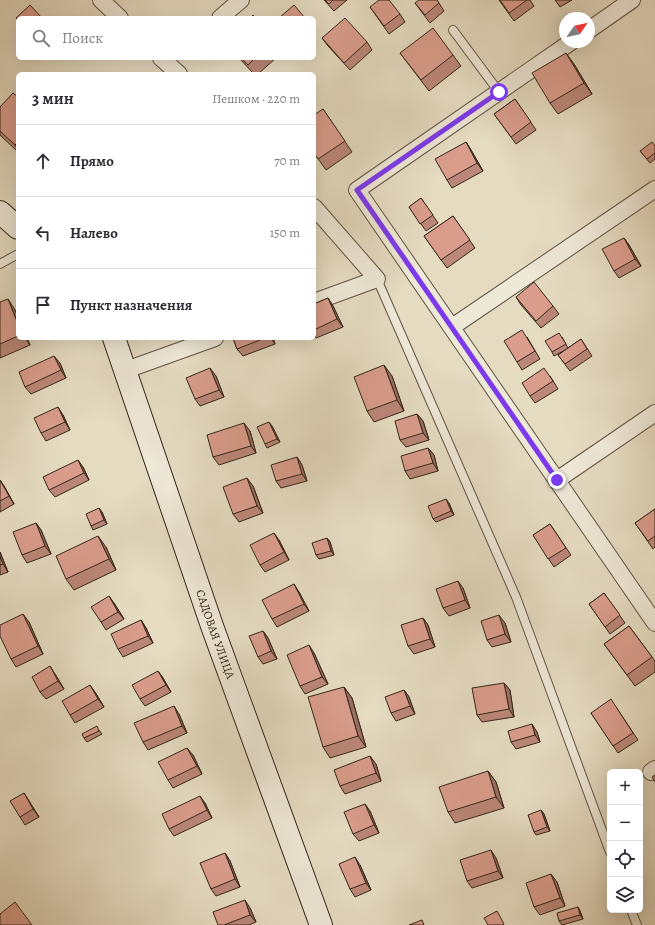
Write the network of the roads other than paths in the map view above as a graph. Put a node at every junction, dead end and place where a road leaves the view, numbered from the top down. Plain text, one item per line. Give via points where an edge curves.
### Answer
1 (101, 0) edge
2 (241, 0) edge
3 (628, 1) edge
4 (118, 16) edge
5 (222, 16) edge
6 (595, 26) edge
7 (453, 30) dead end
8 (562, 48) edge
9 (499, 92) junction
10 (655, 189) edge
11 (316, 209) edge
12 (0, 212) edge
13 (16, 226) edge
14 (16, 255) edge
15 (0, 264) edge
16 (378, 279) junction
17 (316, 301) edge
18 (452, 327) junction
19 (115, 340) edge
20 (209, 340) edge
21 (126, 370) junction
22 (655, 414) edge
23 (557, 480) junction
24 (655, 623) edge
25 (607, 844) edge
26 (632, 913) edge
27 (321, 925) edge
28 (637, 925) edge

1 - 4 street
2 - 5 street
3 - 6 street
7 - 9 lane
8 - 9 street
9 - 18 street via 357,190
10 - 18 street
11 - 16 street
12 - 13 street
14 - 15 lane
16 - 17 street
16 - 25 lane via 516,597
18 - 23 street
19 - 21 street, САДОВАЯ УЛИЦА
20 - 21 street
21 - 27 street, САДОВАЯ УЛИЦА via 212,626
22 - 23 street
23 - 24 street
26 - 28 lane

